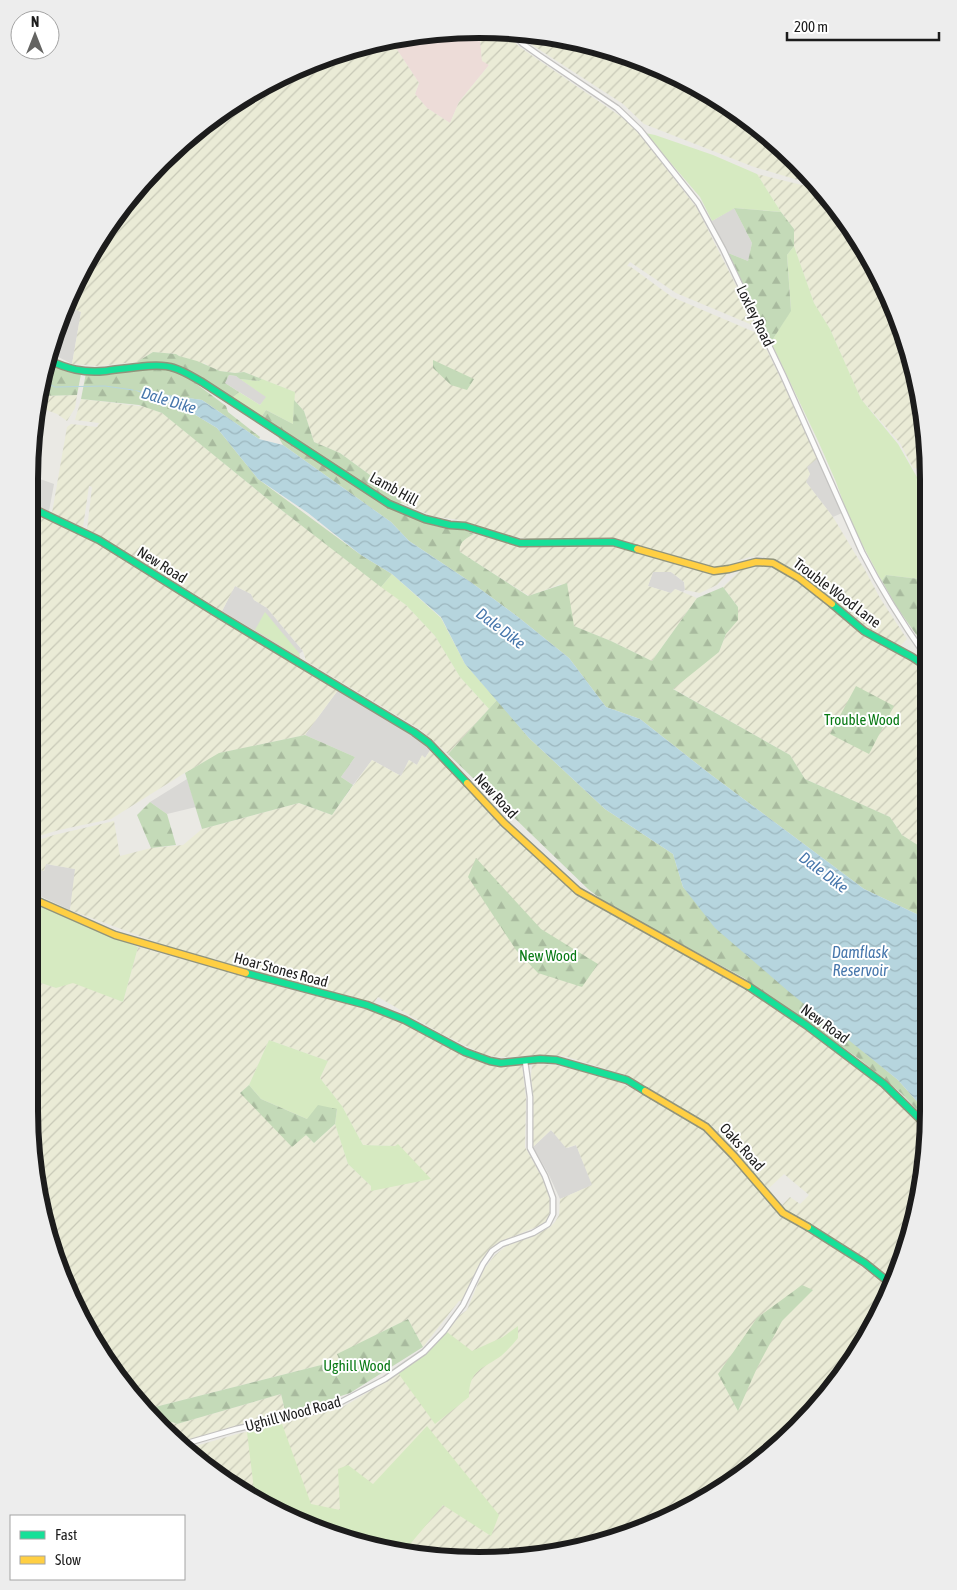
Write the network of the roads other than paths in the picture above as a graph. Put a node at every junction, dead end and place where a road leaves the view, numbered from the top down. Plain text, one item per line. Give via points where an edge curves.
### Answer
1 (518, 39) edge
2 (53, 362) edge
3 (38, 511) edge
4 (754, 561) joint
5 (920, 648) edge
6 (920, 662) edge
7 (38, 901) edge
8 (525, 1061) junction
9 (920, 1119) edge
10 (886, 1280) edge
11 (188, 1443) edge

1 - 5 street, Loxley Road via 617,108 640,130 698,203 794,397 862,552 890,603
2 - 4 street, Lamb Hill via 83,371 144,366 175,368 202,382 389,504 425,519 465,526 520,543 613,542 714,571 729,570
3 - 9 street, New Road via 99,540 414,732 429,743 504,823 578,891 766,998 884,1084
4 - 6 street, Trouble Wood Lane via 774,563 787,570 863,630
7 - 8 street, Hoar Stones Road via 137,942 386,1011 464,1052 490,1061
8 - 10 street, Oaks Road via 570,1063 627,1080 650,1093 712,1132 783,1213 865,1262
8 - 11 street, Ughill Wood Road via 530,1097 530,1148 553,1198 553,1214 548,1224 492,1251 463,1305 444,1331 424,1352 385,1379 342,1402

